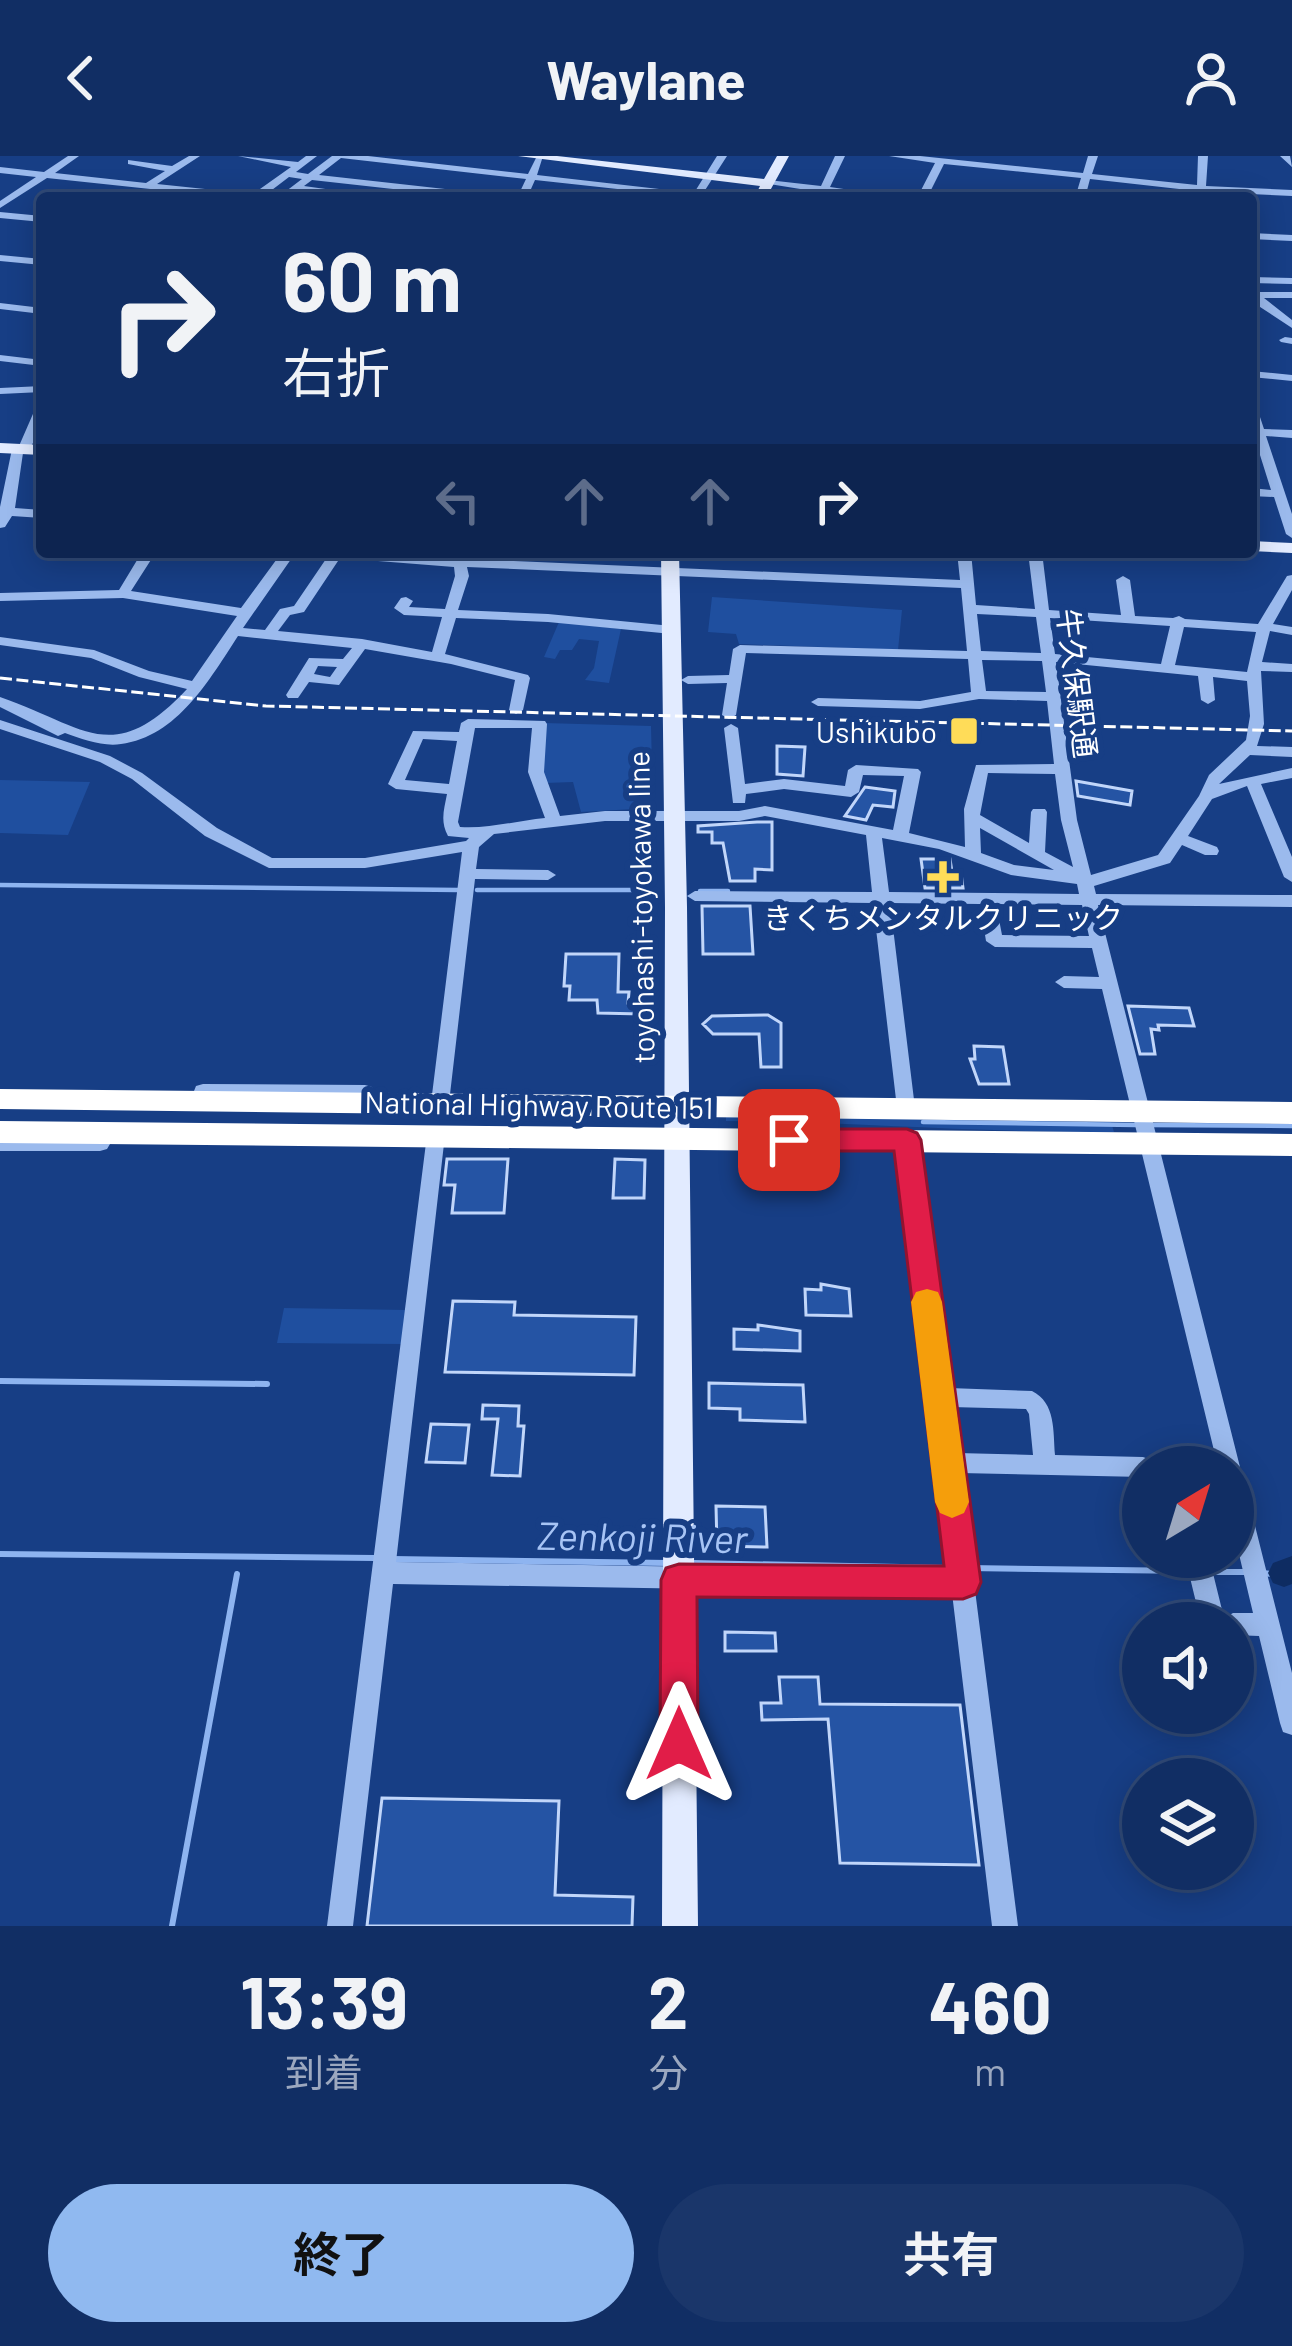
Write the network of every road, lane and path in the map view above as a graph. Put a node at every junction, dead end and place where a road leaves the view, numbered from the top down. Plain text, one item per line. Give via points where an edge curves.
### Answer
1 (74, 156) edge
2 (243, 156) edge
3 (311, 156) edge
4 (341, 156) edge
5 (451, 156) edge
6 (524, 156) edge
7 (711, 156) edge
8 (783, 156) edge
9 (840, 156) edge
10 (894, 156) edge
11 (1093, 156) edge
12 (1203, 156) edge
13 (1285, 156) edge
14 (722, 157) edge
15 (160, 158) edge
16 (540, 158) edge
17 (566, 158) edge
18 (1040, 158) edge
19 (189, 160) edge
20 (941, 161) junction
21 (130, 162) dead end
22 (395, 162) junction
23 (637, 162) edge
24 (212, 164) dead end
25 (1292, 164) edge
26 (299, 165) junction
27 (324, 166) junction
28 (444, 167) junction
29 (490, 167) junction
30 (0, 170) edge
31 (172, 170) junction
32 (465, 170) junction
33 (1036, 171) junction
34 (383, 172) junction
35 (41, 174) junction
36 (286, 174) junction
37 (512, 175) junction
38 (1087, 176) junction
39 (310, 177) junction
40 (709, 177) junction
41 (438, 179) junction
42 (98, 180) junction
43 (768, 183) junction
44 (371, 184) junction
45 (146, 186) junction
46 (615, 187) junction
47 (295, 188) junction
48 (527, 188) edge
49 (83, 192) edge
50 (202, 192) edge
51 (264, 192) edge
52 (290, 192) edge
53 (323, 192) edge
54 (362, 192) edge
55 (418, 192) edge
56 (431, 192) edge
57 (454, 192) edge
58 (478, 192) edge
59 (503, 192) edge
60 (559, 192) edge
61 (611, 192) edge
62 (656, 192) edge
63 (699, 192) edge
64 (763, 192) edge
65 (812, 192) edge
66 (823, 192) edge
67 (925, 192) edge
68 (1082, 192) edge
69 (1194, 192) edge
70 (1201, 192) edge
71 (1257, 193) edge
72 (1292, 193) edge
73 (0, 206) edge
74 (0, 215) edge
75 (36, 218) edge
76 (1257, 236) edge
77 (1292, 238) edge
78 (0, 258) edge
79 (36, 261) edge
80 (1257, 280) edge
81 (1292, 281) edge
82 (1292, 299) edge
83 (1257, 303) edge
84 (1257, 304) edge
85 (0, 307) edge
86 (36, 310) edge
87 (1292, 325) edge
88 (0, 358) edge
89 (36, 362) edge
90 (1257, 375) edge
91 (1292, 378) edge
92 (36, 389) edge
93 (0, 391) edge
94 (36, 418) edge
95 (1257, 432) edge
96 (1257, 434) edge
97 (1292, 434) edge
98 (21, 449) edge
99 (1283, 493) edge
100 (36, 514) edge
101 (2, 515) edge
102 (1292, 534) edge
103 (1257, 545) edge
104 (1292, 548) edge
105 (145, 558) edge
106 (285, 558) edge
107 (327, 558) edge
108 (458, 558) edge
109 (536, 558) edge
110 (747, 558) edge
111 (964, 558) edge
112 (1035, 558) edge
113 (670, 560) edge
114 (746, 572) junction
115 (1292, 579) edge
116 (1123, 580) dead end
117 (965, 584) junction
118 (124, 594) junction
119 (0, 597) edge
120 (406, 601) dead end
121 (969, 609) junction
122 (1042, 612) junction
123 (245, 613) junction
124 (449, 616) junction
125 (1129, 617) junction
126 (1179, 620) junction
127 (1263, 627) junction
128 (672, 630) junction
129 (232, 631) junction
130 (1292, 631) edge
131 (269, 634) junction
132 (0, 641) edge
133 (362, 643) junction
134 (974, 655) junction
135 (437, 657) junction
136 (1047, 657) junction
137 (1167, 668) junction
138 (1292, 668) edge
139 (1255, 671) junction
140 (1205, 672) junction
141 (688, 680) dead end
142 (735, 680) junction
143 (194, 686) junction
144 (293, 695) dead end
145 (980, 695) junction
146 (1052, 697) junction
147 (1208, 700) dead end
148 (0, 701) edge
149 (818, 702) dead end
150 (516, 710) dead end
151 (39, 720) junction
152 (0, 721) edge
153 (464, 737) junction
154 (67, 743) junction
155 (1244, 750) junction
156 (1292, 752) edge
157 (1061, 770) junction
158 (1292, 773) edge
159 (1253, 782) junction
160 (458, 790) junction
161 (739, 790) junction
162 (1207, 796) junction
163 (1039, 812) dead end
164 (675, 814) junction
165 (740, 816) junction
166 (974, 818) junction
167 (554, 822) junction
168 (873, 830) junction
169 (900, 836) junction
170 (476, 839) junction
171 (1181, 839) junction
172 (1211, 851) dead end
173 (1037, 853) junction
174 (974, 855) junction
175 (467, 874) junction
176 (548, 875) dead end
177 (1292, 878) edge
178 (1082, 880) junction
179 (695, 896) dead end
180 (881, 897) junction
181 (987, 898) junction
182 (1292, 901) edge
183 (1090, 902) junction
184 (1098, 942) junction
185 (1064, 982) dead end
186 (1108, 983) junction
187 (0, 1094) edge
188 (440, 1103) junction
189 (677, 1106) junction
190 (906, 1108) junction
191 (1292, 1113) edge
192 (1147, 1127) junction
193 (0, 1132) edge
194 (351, 1135) junction
195 (436, 1136) junction
196 (677, 1139) junction
197 (907, 1140) junction
198 (0, 1144) edge
199 (1292, 1145) edge
200 (939, 1397) junction
201 (1224, 1446) edge
202 (947, 1463) junction
203 (1045, 1465) junction
204 (1122, 1467) edge
205 (383, 1563) junction
206 (679, 1567) junction
207 (961, 1570) junction
208 (1254, 1570) edge
209 (1254, 1624) edge
210 (1268, 1624) junction
211 (1292, 1723) edge
212 (340, 1926) edge
213 (680, 1926) edge
214 (1005, 1926) edge

1 - 35 street
2 - 26 street
3 - 26 street
4 - 22 street
4 - 27 street
5 - 28 street
6 - 16 main road
7 - 14 street
8 - 43 main road
9 - 66 street
10 - 20 street
11 - 38 street
12 - 70 street
13 - 25 street
14 - 40 street
15 - 19 street
16 - 17 main road
16 - 48 street
17 - 23 main road
18 - 33 street
19 - 24 street
19 - 31 street
20 - 33 street
20 - 67 street
21 - 31 street
22 - 28 street
22 - 34 street
23 - 40 main road
26 - 36 street
27 - 34 street
27 - 39 street
28 - 32 street
28 - 41 street
29 - 32 street
29 - 37 street
29 - 58 street
30 - 35 street
31 - 45 street
32 - 57 street
33 - 38 street
34 - 41 street
34 - 44 street
35 - 42 street
35 - 73 street
36 - 39 street
36 - 51 street
37 - 48 street
37 - 59 street
38 - 68 street
38 - 69 street
39 - 44 street
39 - 47 street
40 - 43 main road
40 - 63 street
41 - 56 street
42 - 45 street
42 - 49 street
43 - 64 main road
43 - 65 street
44 - 54 street
44 - 55 street
45 - 50 street
46 - 48 street
46 - 61 street
46 - 62 street
47 - 52 street
47 - 53 street
48 - 60 street
71 - 72 street
74 - 75 street
76 - 77 street
78 - 79 street
80 - 81 street
82 - 83 street
84 - 87 street
85 - 86 street
88 - 89 street
90 - 91 street
92 - 93 street
94 - 98 street
95 - 97 street
96 - 99 street
98 - 101 street
99 - 102 street
100 - 101 street
103 - 104 main road
105 - 118 street
106 - 123 street
107 - 131 street via 299,609 285,612
108 - 124 street via 462,576
109 - 113 street
110 - 114 street
111 - 117 street
112 - 122 street, 牛久保駅通
113 - 114 street
113 - 128 main road, toyohashi-toyokawa line
114 - 117 street
115 - 127 street
116 - 125 street
117 - 121 street
118 - 119 street
118 - 123 street
120 - 124 street via 404,611
121 - 122 street
121 - 134 street
122 - 125 street
122 - 136 street, 牛久保駅通
123 - 129 street
124 - 128 street
124 - 135 street
125 - 126 street
126 - 127 street
126 - 137 street
127 - 130 street
127 - 139 street
128 - 164 main road, toyohashi-toyokawa line
129 - 131 street
129 - 143 street
131 - 133 street
132 - 143 street via 94,654
133 - 135 street
133 - 144 street via 334,682 305,677
134 - 136 street
134 - 142 street via 740,649
134 - 145 street
135 - 150 street via 523,678
136 - 137 street
136 - 146 street, 牛久保駅通
137 - 140 street
138 - 139 street
139 - 140 street
139 - 155 street via 1258,727
140 - 147 street
141 - 142 street
142 - 161 street via 730,722
143 - 151 street via 171,715 136,737 116,741
145 - 146 street
145 - 149 street via 920,705
146 - 157 street, 牛久保駅通
148 - 151 street
151 - 152 street
151 - 154 street
152 - 154 street
153 - 160 street
153 - 160 street via 418,734 396,784
153 - 167 street via 468,723 540,724 536,772
154 - 170 street via 137,776 211,832 269,863 353,864
155 - 156 street
155 - 162 street via 1212,779
157 - 166 street via 982,767
157 - 178 street, 牛久保駅通
158 - 159 street
159 - 162 street
159 - 177 street
160 - 170 street via 450,822 454,832
161 - 165 street
161 - 169 street via 784,784 850,792 856,770 913,772
162 - 171 street
163 - 173 street
164 - 165 street
164 - 167 street
164 - 189 main road, toyohashi-toyokawa line
165 - 168 street via 765,811
166 - 173 street
166 - 174 street
167 - 170 street
168 - 169 street
168 - 180 street
169 - 174 street
170 - 175 street
171 - 172 street
171 - 178 street via 1152,865
173 - 178 street
174 - 178 street via 1010,870
175 - 176 street
175 - 188 street
178 - 183 street, 牛久保駅通
179 - 180 street
180 - 181 street
180 - 190 street
181 - 183 street
181 - 184 street via 995,941
182 - 183 street
183 - 184 street, 牛久保駅通
184 - 186 street, 牛久保駅通
185 - 186 street
186 - 192 street, 牛久保駅通
187 - 188 highway, National Highway Route 151
188 - 189 highway, National Highway Route 151
189 - 190 highway, National Highway Route 151
189 - 196 main road, toyohashi-toyokawa line
190 - 192 highway, National Highway Route 151
191 - 192 highway, National Highway Route 151
192 - 197 highway, National Highway Route 151
192 - 199 highway, National Highway Route 151
192 - 201 street, 牛久保駅通
193 - 194 highway, National Highway Route 151
194 - 195 highway, National Highway Route 151
194 - 198 street via 344,1145
195 - 196 highway, National Highway Route 151
195 - 205 street
196 - 197 highway, National Highway Route 151
196 - 206 main road, toyohashi-toyokawa line
197 - 200 street
200 - 202 street
200 - 203 street via 1032,1400
202 - 203 street
202 - 207 street
203 - 204 street
205 - 206 street
205 - 212 street
206 - 207 street
206 - 213 main road, toyohashi-toyokawa line
207 - 214 street
208 - 210 street
209 - 210 street
210 - 211 street

